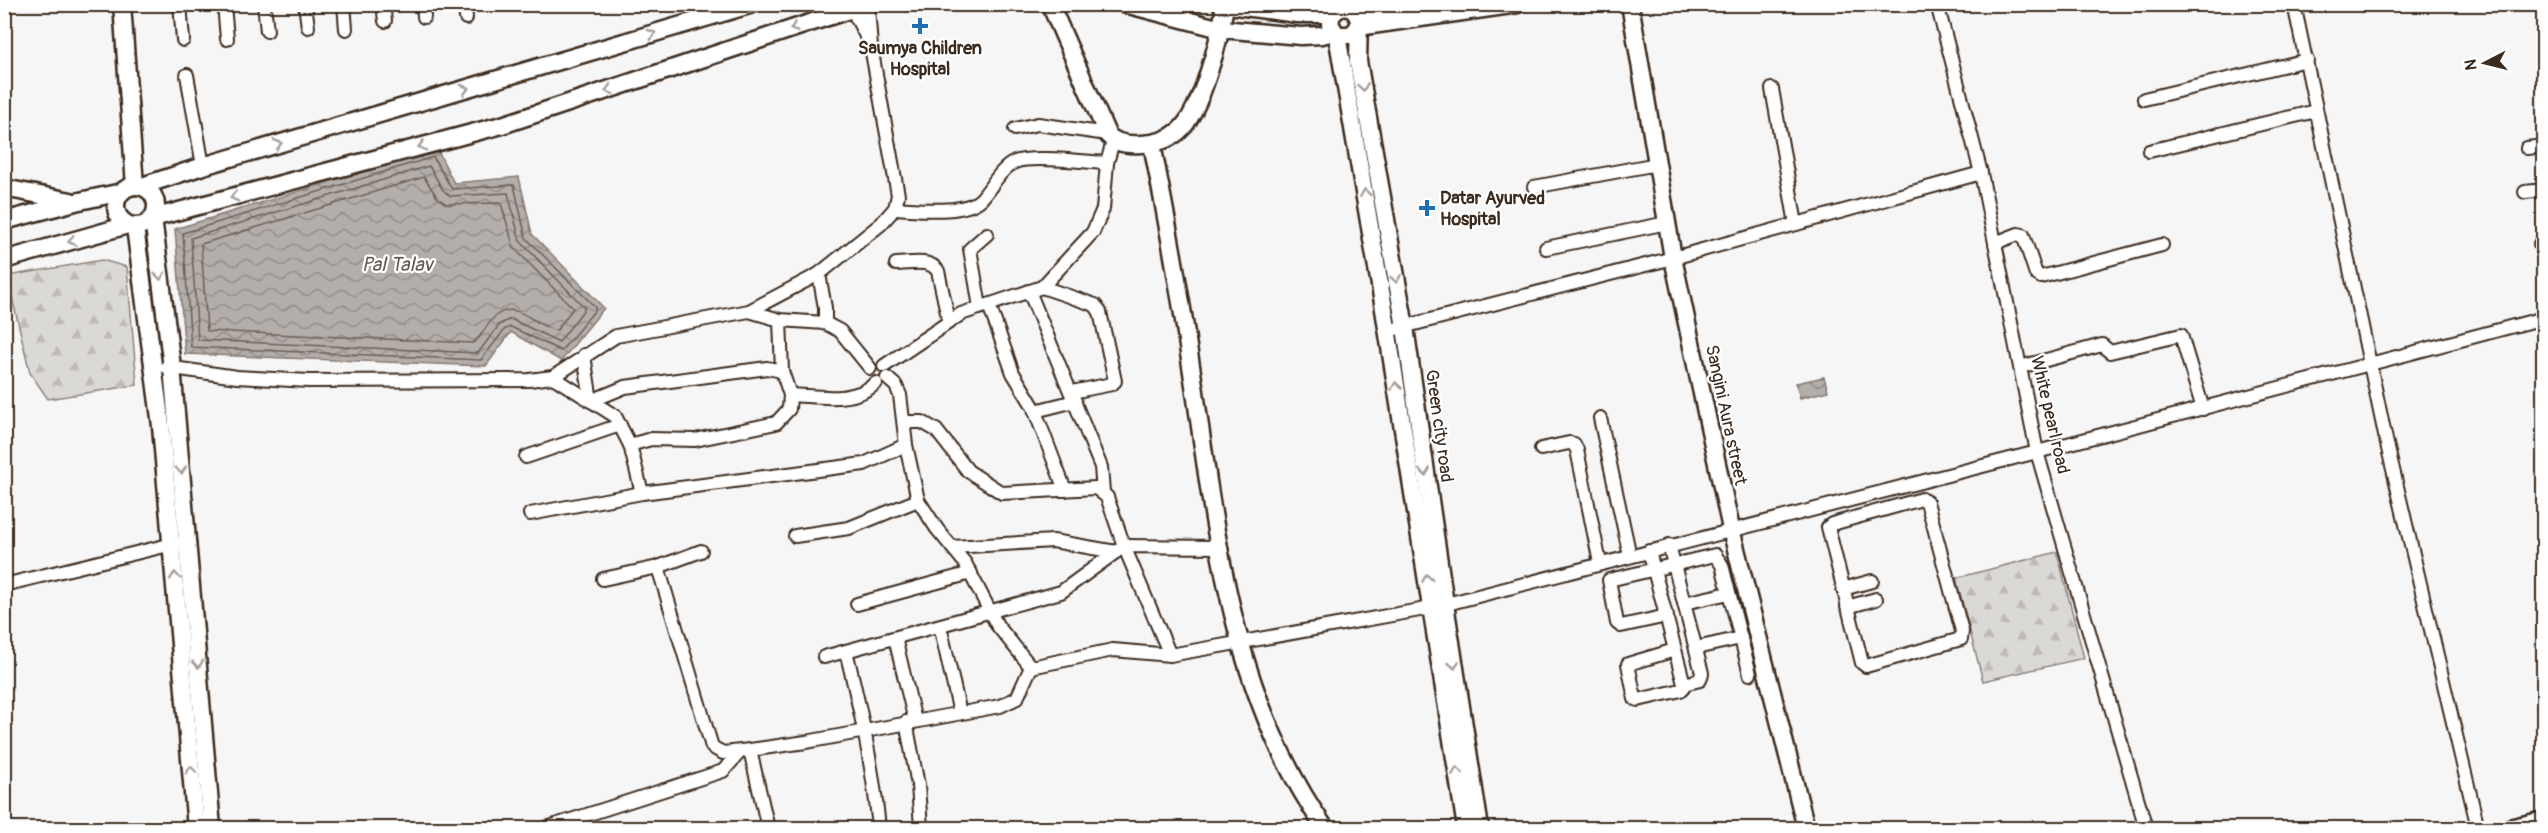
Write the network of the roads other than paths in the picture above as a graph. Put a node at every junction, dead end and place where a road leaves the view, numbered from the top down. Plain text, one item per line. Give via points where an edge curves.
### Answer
1 (122, 4) edge
2 (180, 4) edge
3 (224, 4) edge
4 (264, 4) edge
5 (305, 4) edge
6 (344, 4) edge
7 (383, 4) edge
8 (465, 4) edge
9 (753, 4) edge
10 (1050, 4) edge
11 (1125, 4) edge
12 (1412, 4) edge
13 (1518, 4) edge
14 (1630, 4) edge
15 (1937, 4) edge
16 (2294, 4) edge
17 (1223, 5) edge
18 (856, 7) edge
19 (1333, 10) edge
20 (1356, 17) edge
21 (466, 18) dead end
22 (385, 21) dead end
23 (308, 27) dead end
24 (1221, 28) junction
25 (346, 29) dead end
26 (267, 32) dead end
27 (1336, 33) junction
28 (227, 39) dead end
29 (183, 40) dead end
30 (2307, 60) junction
31 (187, 75) dead end
32 (1772, 89) dead end
33 (2144, 99) dead end
34 (2316, 111) junction
35 (1015, 129) dead end
36 (1110, 138) junction
37 (1152, 144) junction
38 (2544, 146) edge
39 (2528, 148) dead end
40 (2149, 151) dead end
41 (1107, 163) junction
42 (1657, 164) junction
43 (203, 166) junction
44 (1981, 173) junction
45 (1534, 187) dead end
46 (4, 188) edge
47 (133, 188) junction
48 (2544, 190) edge
49 (2525, 192) dead end
50 (75, 202) junction
51 (895, 208) junction
52 (153, 218) junction
53 (4, 221) edge
54 (1667, 224) junction
55 (1796, 224) junction
56 (131, 226) junction
57 (987, 234) dead end
58 (1995, 243) junction
59 (2162, 244) dead end
60 (1546, 248) dead end
61 (1673, 258) junction
62 (4, 260) edge
63 (896, 264) dead end
64 (819, 274) junction
65 (1042, 287) junction
66 (1029, 291) junction
67 (985, 306) junction
68 (750, 311) junction
69 (2544, 318) edge
70 (780, 320) junction
71 (825, 322) junction
72 (949, 322) junction
73 (1405, 327) junction
74 (1387, 331) junction
75 (584, 355) junction
76 (2372, 365) junction
77 (154, 367) junction
78 (172, 367) junction
79 (2020, 367) junction
80 (782, 371) junction
81 (553, 376) junction
82 (882, 376) junction
83 (790, 395) junction
84 (1073, 397) junction
85 (591, 400) junction
86 (2203, 409) junction
87 (1035, 411) junction
88 (1600, 418) dead end
89 (904, 422) junction
90 (620, 425) junction
91 (906, 445) junction
92 (630, 446) junction
93 (1541, 449) dead end
94 (2037, 452) junction
95 (526, 457) dead end
96 (1065, 490) junction
97 (1102, 492) junction
98 (642, 493) junction
99 (1852, 499) junction
100 (918, 500) junction
101 (530, 514) dead end
102 (1857, 517) junction
103 (1731, 529) junction
104 (795, 536) dead end
105 (180, 543) junction
106 (1669, 545) junction
107 (952, 547) junction
108 (1218, 547) junction
109 (1120, 549) junction
110 (1649, 550) junction
111 (701, 551) dead end
112 (1630, 556) junction
113 (1600, 563) junction
114 (1674, 563) junction
115 (658, 567) junction
116 (1654, 568) junction
117 (971, 573) junction
118 (603, 579) dead end
119 (1872, 581) dead end
120 (4, 585) edge
121 (1843, 589) junction
122 (1729, 593) junction
123 (1876, 599) dead end
124 (1684, 603) junction
125 (857, 604) dead end
126 (1438, 606) junction
127 (1847, 607) junction
128 (991, 612) junction
129 (1667, 616) junction
130 (940, 626) junction
131 (895, 638) junction
132 (1741, 638) junction
133 (1239, 642) junction
134 (1696, 648) junction
135 (1675, 650) junction
136 (846, 651) junction
137 (1170, 655) junction
138 (824, 657) dead end
139 (1031, 667) junction
140 (1750, 674) dead end
141 (1684, 684) junction
142 (960, 713) junction
143 (910, 722) junction
144 (866, 729) junction
145 (745, 751) junction
146 (2544, 820) edge
147 (196, 828) edge
148 (212, 828) edge
149 (546, 828) edge
150 (768, 828) edge
151 (879, 828) edge
152 (921, 828) edge
153 (1325, 828) edge
154 (1466, 828) edge
155 (1480, 828) edge
156 (1806, 828) edge
157 (2146, 828) edge
158 (2478, 828) edge
159 (2509, 828) edge

1 - 47 street
2 - 29 street
3 - 28 street
4 - 26 street
5 - 23 street
6 - 25 street
7 - 22 street
8 - 21 street
43 -> 9 street
10 - 36 street
11 - 24 street
12 - 20 street
13 - 20 street
14 - 42 street, Sangini Aura street
15 - 44 street, White pearl road
16 - 30 street
17 - 19 street via 1297,14
17 - 24 street
18 - 51 street via 871,47 898,195
18 -> 52 street via 502,125
19 - 20 street via 1345,7
19 - 27 street via 1330,24
20 - 27 street via 1346,37
20 -> 73 street, Green city road via 1358,61
24 - 27 street via 1301,36
24 - 37 street via 1197,106 1181,129
74 -> 27 street, Green city road
30 - 33 street
30 - 34 street
31 - 43 street
32 - 55 street
34 - 40 street
34 - 76 street
35 - 36 street via 1038,124
36 - 37 street via 1132,145
36 - 41 street
37 - 108 street via 1179,278
38 - 39 street
41 - 51 street via 1020,160 1005,168 980,200 968,206
41 - 65 street via 1103,209 1093,232
42 - 45 street
42 - 54 street, Sangini Aura street
43 - 47 street
44 - 55 street
44 - 58 street, White pearl road
46 - 50 street
47 - 50 street
47 - 52 street via 147,189 156,199
47 - 56 street via 116,201 118,215
48 - 49 street
50 - 53 street
51 - 64 street
52 - 56 street
52 -> 78 street
54 - 60 street
54 - 61 street, Sangini Aura street
55 - 61 street
56 -> 62 street
56 - 77 street
57 - 67 street via 970,249
58 - 59 street via 2023,235 2036,274 2041,277
58 - 79 street, White pearl road
61 - 73 street
61 - 103 street, Sangini Aura street
63 - 72 street via 934,266
64 - 68 street
64 - 71 street
65 - 66 street
65 - 84 street via 1089,302 1100,312 1115,381
66 - 67 street
66 - 84 street
67 - 72 street
67 - 87 street via 1013,373
68 - 70 street
68 - 75 street via 628,332
69 - 76 street
70 - 71 street
70 - 80 street
71 - 82 street via 840,331 870,368 869,378
72 - 82 street
73 - 74 street
73 -> 126 street, Green city road
126 -> 74 street, Green city road
75 - 81 street
75 - 85 street
76 - 86 street
76 - 158 street via 2386,440
77 - 78 street
77 - 105 street
78 - 81 street via 237,377 309,381 512,382
78 -> 105 street
79 - 86 street via 2102,345 2108,352 2180,334
79 - 94 street, White pearl road
80 - 83 street
80 - 85 street via 767,368 625,387
81 - 85 street
82 - 83 street via 866,392 843,397
82 - 89 street via 896,386
83 - 92 street via 789,410 776,423 695,440 651,439
84 - 87 street
84 - 97 street via 1101,467
85 - 90 street via 615,416
86 - 94 street
87 - 96 street
88 - 112 street
89 - 91 street
89 - 96 street via 922,422 936,430 968,471 1002,493
90 - 92 street
90 - 95 street
91 - 98 street via 864,464
91 - 100 street
92 - 98 street
93 - 113 street via 1574,444
94 - 99 street
94 - 157 street, White pearl road
96 - 97 street via 1096,488
97 - 109 street via 1107,497
98 - 101 street
99 - 102 street
99 - 103 street
100 - 104 street via 849,528
100 - 107 street
102 - 121 street via 1828,527
102 - 127 street via 1926,500 1961,639 1866,666
103 - 106 street
103 - 156 street, Sangini Aura street
105 - 120 street
147 -> 105 street
105 -> 148 street
106 - 110 street
106 - 114 street
107 - 109 street via 1053,541
107 - 117 street
108 - 109 street
108 - 133 street
109 - 128 street via 1061,592
109 - 137 street
110 - 112 street
110 - 116 street
111 - 115 street
112 - 113 street
113 - 126 street
114 - 116 street
114 - 122 street via 1714,555 1721,561
114 - 124 street
115 - 118 street
115 - 145 street via 711,747 723,753
116 - 129 street
116 - 129 street via 1609,580 1617,623 1626,627
117 - 125 street
117 - 128 street
119 - 121 street
121 - 127 street
122 - 124 street
122 - 132 street
123 - 127 street
124 - 134 street
126 - 133 street
154 -> 126 street, Green city road
126 -> 155 street, Green city road
128 - 130 street
128 - 139 street
129 - 135 street
130 - 131 street
130 - 142 street
131 - 136 street
131 - 143 street
132 - 134 street
132 - 140 street
133 - 137 street
133 - 153 street via 1279,752
134 - 141 street via 1702,676
135 - 141 street
135 - 141 street via 1628,664 1634,697 1638,700 1681,690
136 - 138 street
136 - 144 street
137 - 139 street via 1113,650
139 - 142 street via 1017,698 1000,706
142 - 143 street
143 - 144 street
143 - 152 street
144 - 145 street
144 - 151 street
145 - 149 street via 713,776
145 - 150 street
146 - 159 street

